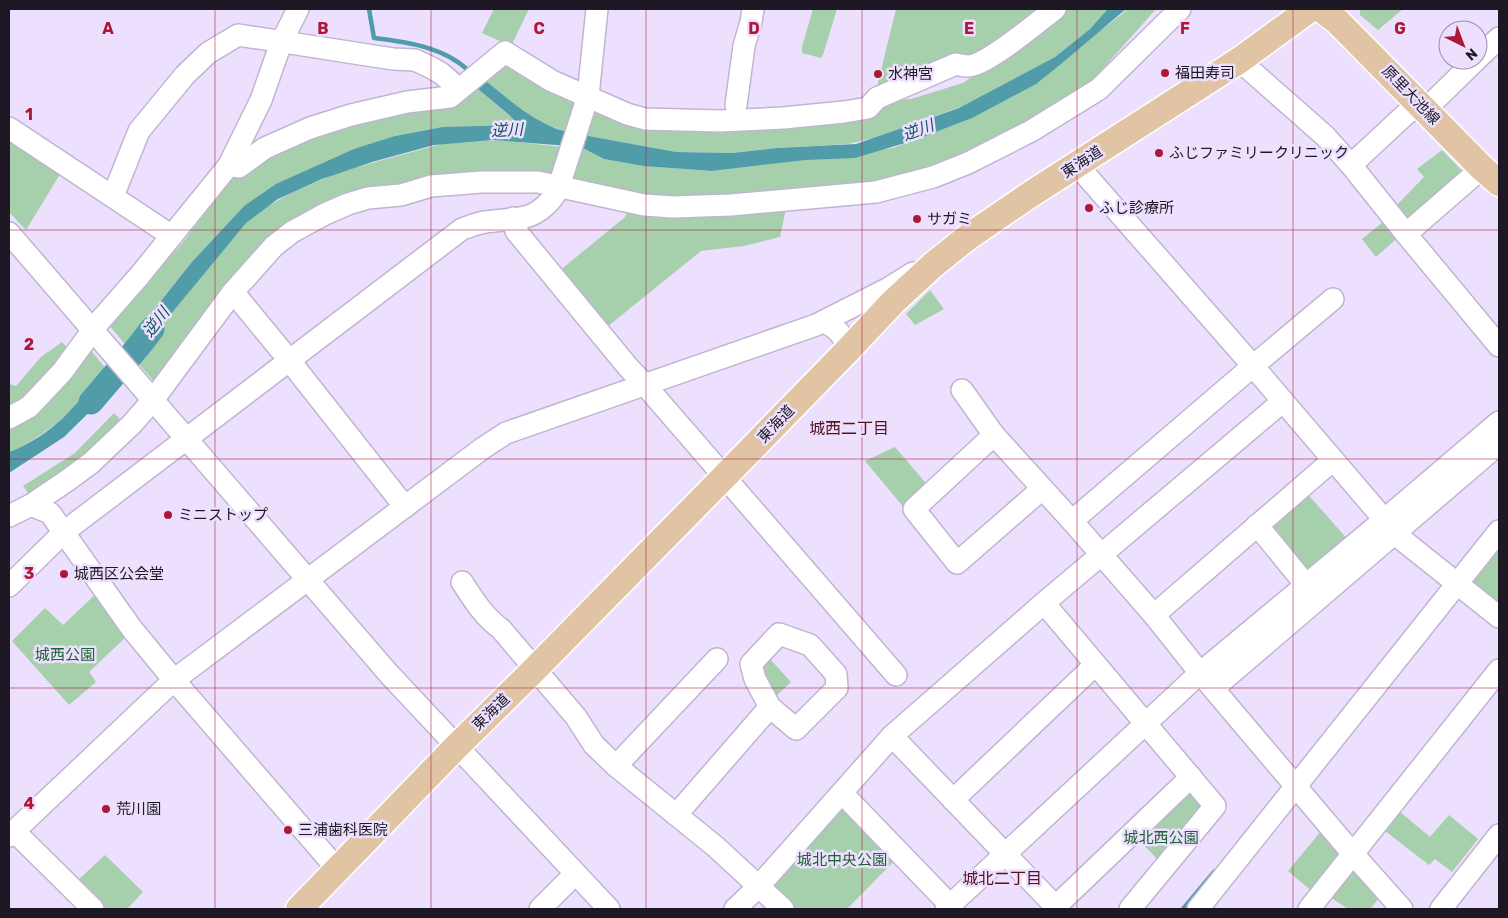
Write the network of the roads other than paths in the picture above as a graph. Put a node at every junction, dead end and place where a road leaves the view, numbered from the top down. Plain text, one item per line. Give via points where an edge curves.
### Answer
1 (298, 9) edge
2 (597, 9) edge
3 (752, 9) edge
4 (1055, 9) edge
5 (1180, 9) edge
6 (1310, 9) edge
7 (1321, 9) edge
8 (1499, 38) edge
9 (281, 43) junction
10 (1488, 48) edge
11 (1240, 60) junction
12 (1466, 70) edge
13 (469, 81) junction
14 (588, 98) junction
15 (736, 105) dead end
16 (1421, 107) junction
17 (9, 128) edge
18 (229, 165) junction
19 (1077, 165) junction
20 (1351, 165) junction
21 (1491, 175) edge
22 (560, 184) junction
23 (113, 196) junction
24 (513, 218) junction
25 (9, 233) edge
26 (1406, 234) junction
27 (172, 236) junction
28 (968, 237) junction
29 (233, 292) junction
30 (1333, 300) dead end
31 (823, 322) junction
32 (94, 332) junction
33 (1499, 346) edge
34 (848, 350) junction
35 (290, 360) junction
36 (1253, 366) junction
37 (645, 385) junction
38 (962, 390) dead end
39 (151, 399) junction
40 (1282, 402) junction
41 (9, 418) edge
42 (1499, 422) edge
43 (994, 435) junction
44 (186, 440) junction
45 (1499, 444) edge
46 (1333, 460) junction
47 (724, 477) junction
48 (1042, 489) junction
49 (31, 505) junction
50 (405, 507) junction
51 (9, 516) edge
52 (1072, 521) junction
53 (1257, 525) junction
54 (1390, 526) junction
55 (1499, 531) edge
56 (64, 532) junction
57 (1102, 555) junction
58 (308, 580) junction
59 (462, 582) dead end
60 (1458, 584) junction
61 (1306, 585) junction
62 (9, 586) edge
63 (1044, 603) junction
64 (1154, 615) junction
65 (1499, 617) edge
66 (717, 658) dead end
67 (1095, 665) junction
68 (535, 669) junction
69 (1499, 670) edge
70 (896, 675) dead end
71 (174, 680) junction
72 (1207, 680) junction
73 (770, 707) dead end
74 (1145, 723) junction
75 (892, 736) junction
76 (456, 747) junction
77 (616, 766) junction
78 (1191, 777) junction
79 (1296, 785) junction
80 (842, 793) junction
81 (953, 800) junction
82 (676, 815) junction
83 (12, 834) edge
84 (1499, 836) edge
85 (1004, 854) junction
86 (1353, 854) junction
87 (338, 870) junction
88 (575, 874) junction
89 (758, 887) junction
90 (948, 907) edge
91 (93, 909) edge
92 (299, 909) edge
93 (540, 909) edge
94 (609, 909) edge
95 (735, 909) edge
96 (783, 909) edge
97 (1056, 909) edge
98 (1130, 909) edge
99 (1198, 909) edge
100 (1309, 909) edge
101 (1402, 909) edge
102 (1441, 909) edge

1 - 9 street
2 - 14 street
3 - 15 street
4 - 14 street via 985,60 969,66 956,64 877,98 868,108 783,118 660,120 627,114
5 - 22 street via 1100,89 1031,130 933,177 876,192 673,207 644,205
6 - 11 main road, 東海道
7 - 16 main road, 原里大池線
8 - 10 street
9 - 13 street via 415,60 442,74
9 - 18 street via 261,100
9 - 23 street via 238,35 208,53 185,75 139,131
11 - 19 main road, 東海道
11 - 20 street via 1325,136
12 - 16 street via 1434,101
13 - 14 street via 505,52 552,81
13 - 18 street via 450,97 406,102 351,115 310,128 265,148 239,167
14 - 22 street
16 - 20 street via 1407,113
16 - 21 main road, 原里大池線
17 - 23 street
18 - 27 street
19 - 28 main road, 東海道
19 - 36 street
20 - 26 street
21 - 26 street
22 - 24 street via 551,200 534,214
22 - 29 street via 482,182 431,186 348,204 292,232 274,246
23 - 27 street
24 - 35 street via 482,222 462,229
24 - 37 street via 516,231
25 - 32 street
26 - 33 street
27 - 32 street
28 - 31 street via 889,288
28 - 34 main road, 東海道 via 893,302
29 - 35 street
29 - 39 street
30 - 36 street
31 - 34 street via 842,336
31 - 37 street
32 - 39 street
32 - 41 street via 36,401
34 - 47 main road, 東海道
35 - 44 street
35 - 50 street
36 - 40 street
36 - 52 street
37 - 47 street
37 - 50 street via 506,433
38 - 43 street
39 - 44 street
39 - 49 street via 132,424 91,463
40 - 46 street
40 - 57 street
42 - 54 street
43 - 48 street
43 - 48 street via 914,509 957,564
44 - 56 street
44 - 58 street
45 - 54 street
46 - 53 street
46 - 54 street
47 - 68 main road, 東海道
47 - 70 street
48 - 52 street
49 - 51 street
49 - 56 street via 50,513
50 - 58 street
52 - 57 street
53 - 61 street
53 - 64 street
54 - 60 street via 1400,538
54 - 61 street
54 - 72 street
55 - 60 street
56 - 62 street
56 - 71 street via 132,629
57 - 63 street
57 - 64 street
58 - 71 street
58 - 76 street
59 - 68 street via 492,623
60 - 65 street
60 - 79 street
61 - 72 street
63 - 67 street
63 - 75 street
64 - 72 street
66 - 77 street
67 - 74 street
67 - 81 street
68 - 76 main road, 東海道
68 - 77 street via 576,717 594,745
69 - 86 street
71 - 83 street
71 - 87 street
72 - 74 street
72 - 79 street
73 - 82 street
74 - 78 street
74 - 85 street
75 - 80 street
75 - 81 street
76 - 87 main road, 東海道
76 - 88 street
77 - 82 street
78 - 97 street
78 - 98 street via 1214,806
79 - 86 street
79 - 99 street
80 - 89 street
80 - 90 street
81 - 85 street
82 - 89 street
83 - 91 street
84 - 102 street
85 - 90 street
85 - 97 street
86 - 100 street
86 - 101 street
87 - 92 main road, 東海道
88 - 93 street
88 - 94 street
89 - 95 street
89 - 96 street

